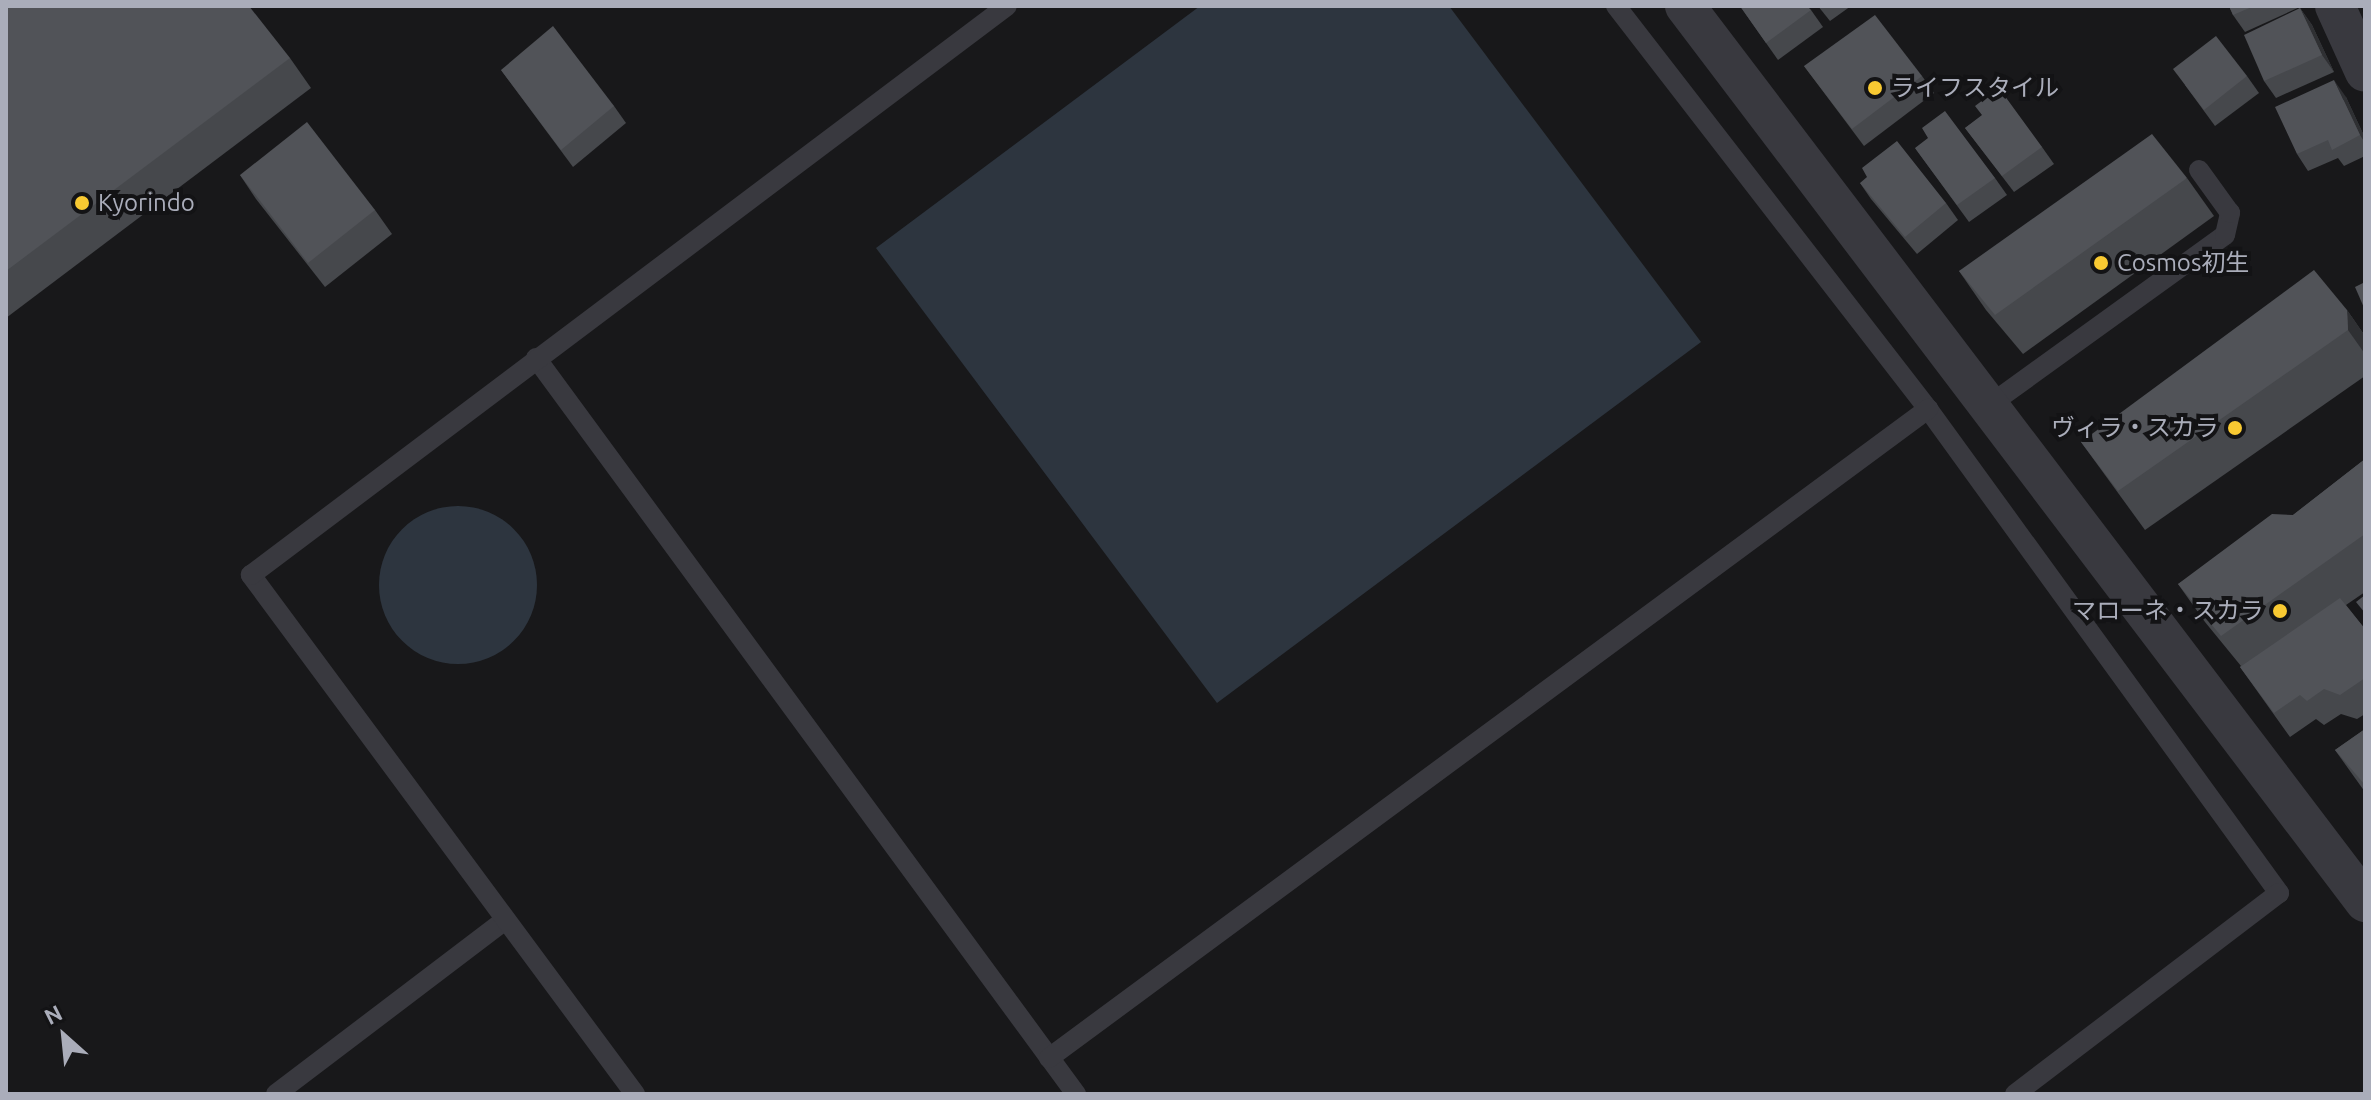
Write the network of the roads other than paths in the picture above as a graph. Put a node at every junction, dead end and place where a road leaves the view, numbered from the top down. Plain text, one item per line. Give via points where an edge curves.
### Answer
1 (1007, 6) edge
2 (1616, 6) edge
3 (1685, 6) edge
4 (2335, 6) edge
5 (2365, 72) edge
6 (2199, 170) dead end
7 (536, 358) junction
8 (1988, 406) junction
9 (1928, 409) junction
10 (2365, 902) edge
11 (504, 921) junction
12 (1049, 1058) junction
13 (276, 1094) edge
14 (635, 1094) edge
15 (1076, 1094) edge
16 (2015, 1094) edge

1 - 7 lane
2 - 9 lane
3 - 8 street
4 - 5 street
6 - 8 lane via 2230,213 2225,235
7 - 11 lane via 251,575
7 - 12 lane
8 - 10 street
9 - 12 lane
9 - 16 lane via 2279,893
11 - 13 lane
11 - 14 lane
12 - 15 lane

